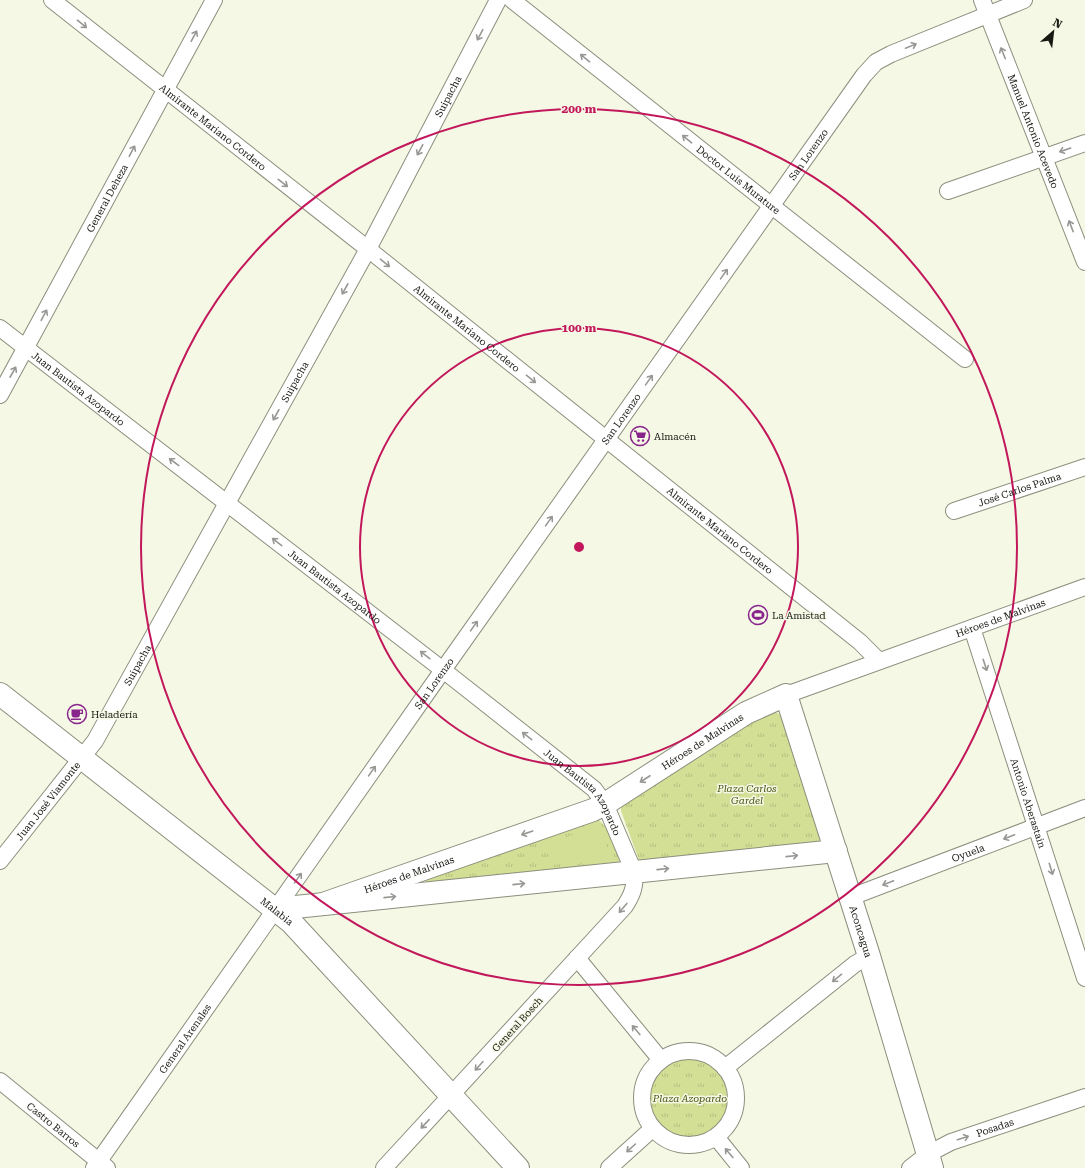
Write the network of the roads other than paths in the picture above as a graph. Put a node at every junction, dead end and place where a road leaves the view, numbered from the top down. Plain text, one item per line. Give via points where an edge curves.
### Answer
1 (52, 0) edge
2 (214, 0) edge
3 (498, 0) edge
4 (512, 0) edge
5 (1024, 0) edge
6 (985, 7) edge
7 (165, 90) junction
8 (1085, 143) edge
9 (1044, 157) junction
10 (948, 192) dead end
11 (772, 207) junction
12 (368, 249) junction
13 (1085, 262) edge
14 (0, 328) edge
15 (26, 349) junction
16 (965, 359) dead end
17 (0, 395) edge
18 (607, 440) junction
19 (1085, 467) edge
20 (227, 503) junction
21 (954, 511) dead end
22 (1085, 587) edge
23 (972, 628) junction
24 (879, 661) junction
25 (443, 670) junction
26 (0, 694) edge
27 (786, 695) junction
28 (81, 758) junction
29 (605, 804) junction
30 (1085, 808) edge
31 (1038, 826) junction
32 (836, 852) junction
33 (0, 861) edge
34 (634, 872) junction
35 (851, 897) junction
36 (324, 904) junction
37 (276, 910) junction
38 (869, 956) junction
39 (577, 958) junction
40 (1085, 978) edge
41 (661, 1060) junction
42 (725, 1068) junction
43 (0, 1081) edge
44 (452, 1096) junction
45 (1085, 1098) edge
46 (652, 1129) junction
47 (716, 1137) junction
48 (930, 1161) edge
49 (100, 1166) edge
50 (384, 1168) edge
51 (518, 1168) edge
52 (609, 1168) edge
53 (741, 1168) edge
54 (910, 1168) edge

1 -> 7 street, Almirante Mariano Cordero
7 -> 2 street, General Deheza
3 -> 12 street, Suipacha
11 -> 4 street, Doctor Luis Murature
5 - 6 street, San Lorenzo
9 -> 6 street, Manuel Antonio Acevedo
11 -> 6 street, San Lorenzo via 876,62
7 -> 12 street, Almirante Mariano Cordero
15 -> 7 street, General Deheza
8 -> 9 street
9 - 10 street
13 -> 9 street, Manuel Antonio Acevedo
11 - 16 street, Doctor Luis Murature
18 -> 11 street, San Lorenzo
12 -> 18 street, Almirante Mariano Cordero
12 -> 20 street, Suipacha
14 - 15 street, Juan Bautista Azopardo
17 -> 15 street, General Deheza
20 -> 15 street, Juan Bautista Azopardo
18 - 24 street, Almirante Mariano Cordero via 860,642
25 -> 18 street, San Lorenzo
19 - 21 street, José Carlos Palma
25 -> 20 street, Juan Bautista Azopardo
20 - 28 street, Suipacha via 95,741
22 - 23 street, Héroes de Malvinas
23 - 24 street, Héroes de Malvinas
23 -> 31 street, Antonio Aberastain
24 - 27 street, Héroes de Malvinas
29 -> 25 street, Juan Bautista Azopardo via 594,789
37 -> 25 street, San Lorenzo
26 - 28 street, Malabia
27 -> 29 street, Héroes de Malvinas via 746,713
27 - 32 street, Aconcagua
28 - 33 street, Juan José Viamonte
28 - 37 street, Malabia
29 - 34 street, Juan Bautista Azopardo
29 -> 36 street, Héroes de Malvinas
30 - 31 street, Oyuela
31 -> 35 street, Oyuela
31 -> 40 street, Antonio Aberastain
34 -> 32 street, Héroes de Malvinas
32 - 35 street, Aconcagua
36 -> 34 street, Héroes de Malvinas
34 -> 39 street, General Bosch via 636,884 631,897
35 - 38 street, Aconcagua
36 - 37 street, Héroes de Malvinas
37 - 44 street, Malabia via 301,933
37 - 49 street, General Arenales
38 -> 42 street via 855,964
38 - 48 street, Aconcagua
41 -> 39 street
39 -> 44 street, General Bosch
41 - 42 street via 679,1052 699,1052
41 - 46 street via 647,1076 641,1097 642,1108
42 - 47 street via 735,1088 735,1110 724,1130
43 - 49 street, Castro Barros
44 -> 50 street, General Bosch
44 - 51 street, Malabia
48 -> 45 street, Posadas via 951,1142
46 - 47 street via 666,1140 683,1145 695,1146
46 -> 52 street
53 -> 47 street
48 - 54 street, Posadas

